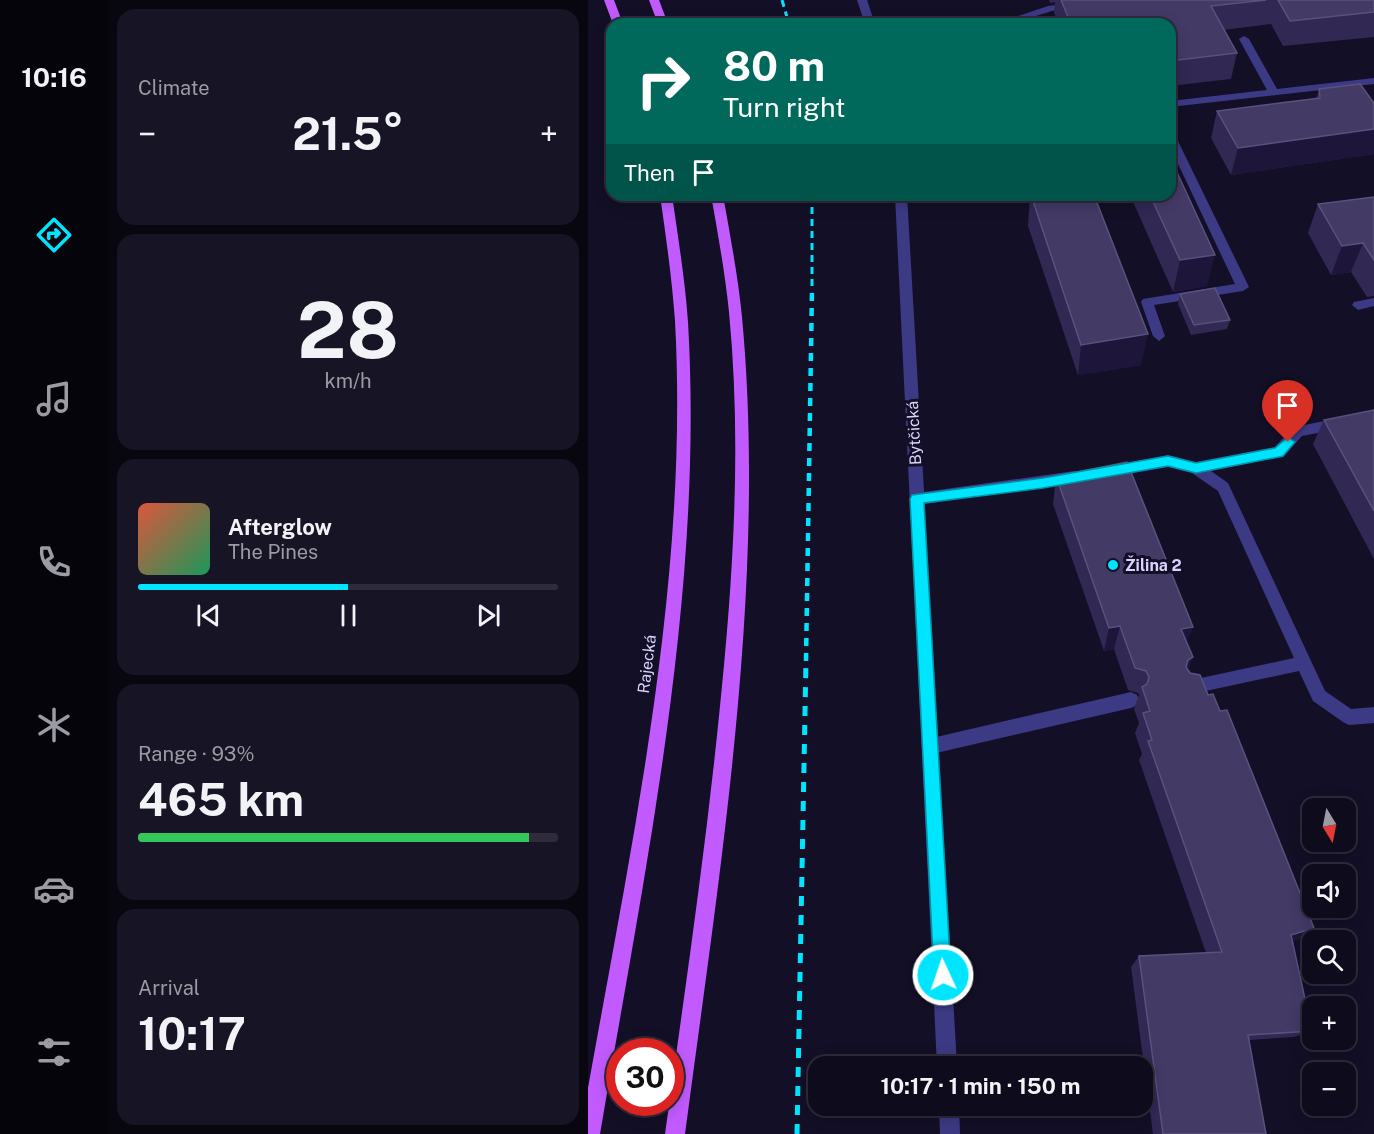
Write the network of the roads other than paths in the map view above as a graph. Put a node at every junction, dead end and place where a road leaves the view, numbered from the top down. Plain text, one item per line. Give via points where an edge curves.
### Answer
1 (609, 0) edge
2 (654, 0) edge
3 (862, 0) edge
4 (1083, 5) edge
5 (616, 18) edge
6 (661, 18) edge
7 (868, 18) edge
8 (1018, 18) edge
9 (1244, 39) dead end
10 (1374, 81) edge
11 (1274, 92) junction
12 (1176, 103) edge
13 (1176, 147) edge
14 (667, 201) edge
15 (718, 201) edge
16 (901, 201) edge
17 (1374, 302) edge
18 (1358, 305) dead end
19 (1159, 336) dead end
20 (1374, 417) edge
21 (1196, 468) junction
22 (917, 499) junction
23 (1303, 663) junction
24 (1186, 688) edge
25 (1131, 700) dead end
26 (1374, 715) edge
27 (932, 746) junction
28 (947, 1056) edge
29 (949, 1116) edge
30 (590, 1134) edge
31 (675, 1134) edge
32 (950, 1134) edge

1 - 5 main road
2 - 6 main road
3 - 7 street
4 - 8 street via 1051,8
9 - 11 street
10 - 11 street
11 - 12 street
13 - 19 street via 1243,287 1147,302
14 - 30 main road, Rajecká via 682,339 678,547 668,658
15 - 31 main road via 737,330 741,542 712,866
16 - 22 street, Bytčická
17 - 18 street
20 - 21 street via 1298,431 1279,452
21 - 22 street via 1168,461 1043,483
21 - 23 street via 1223,487
22 - 27 street, Bytčická
23 - 24 street
23 - 26 street via 1319,696 1349,717
25 - 27 street
27 - 28 street, Bytčická
29 - 32 street

